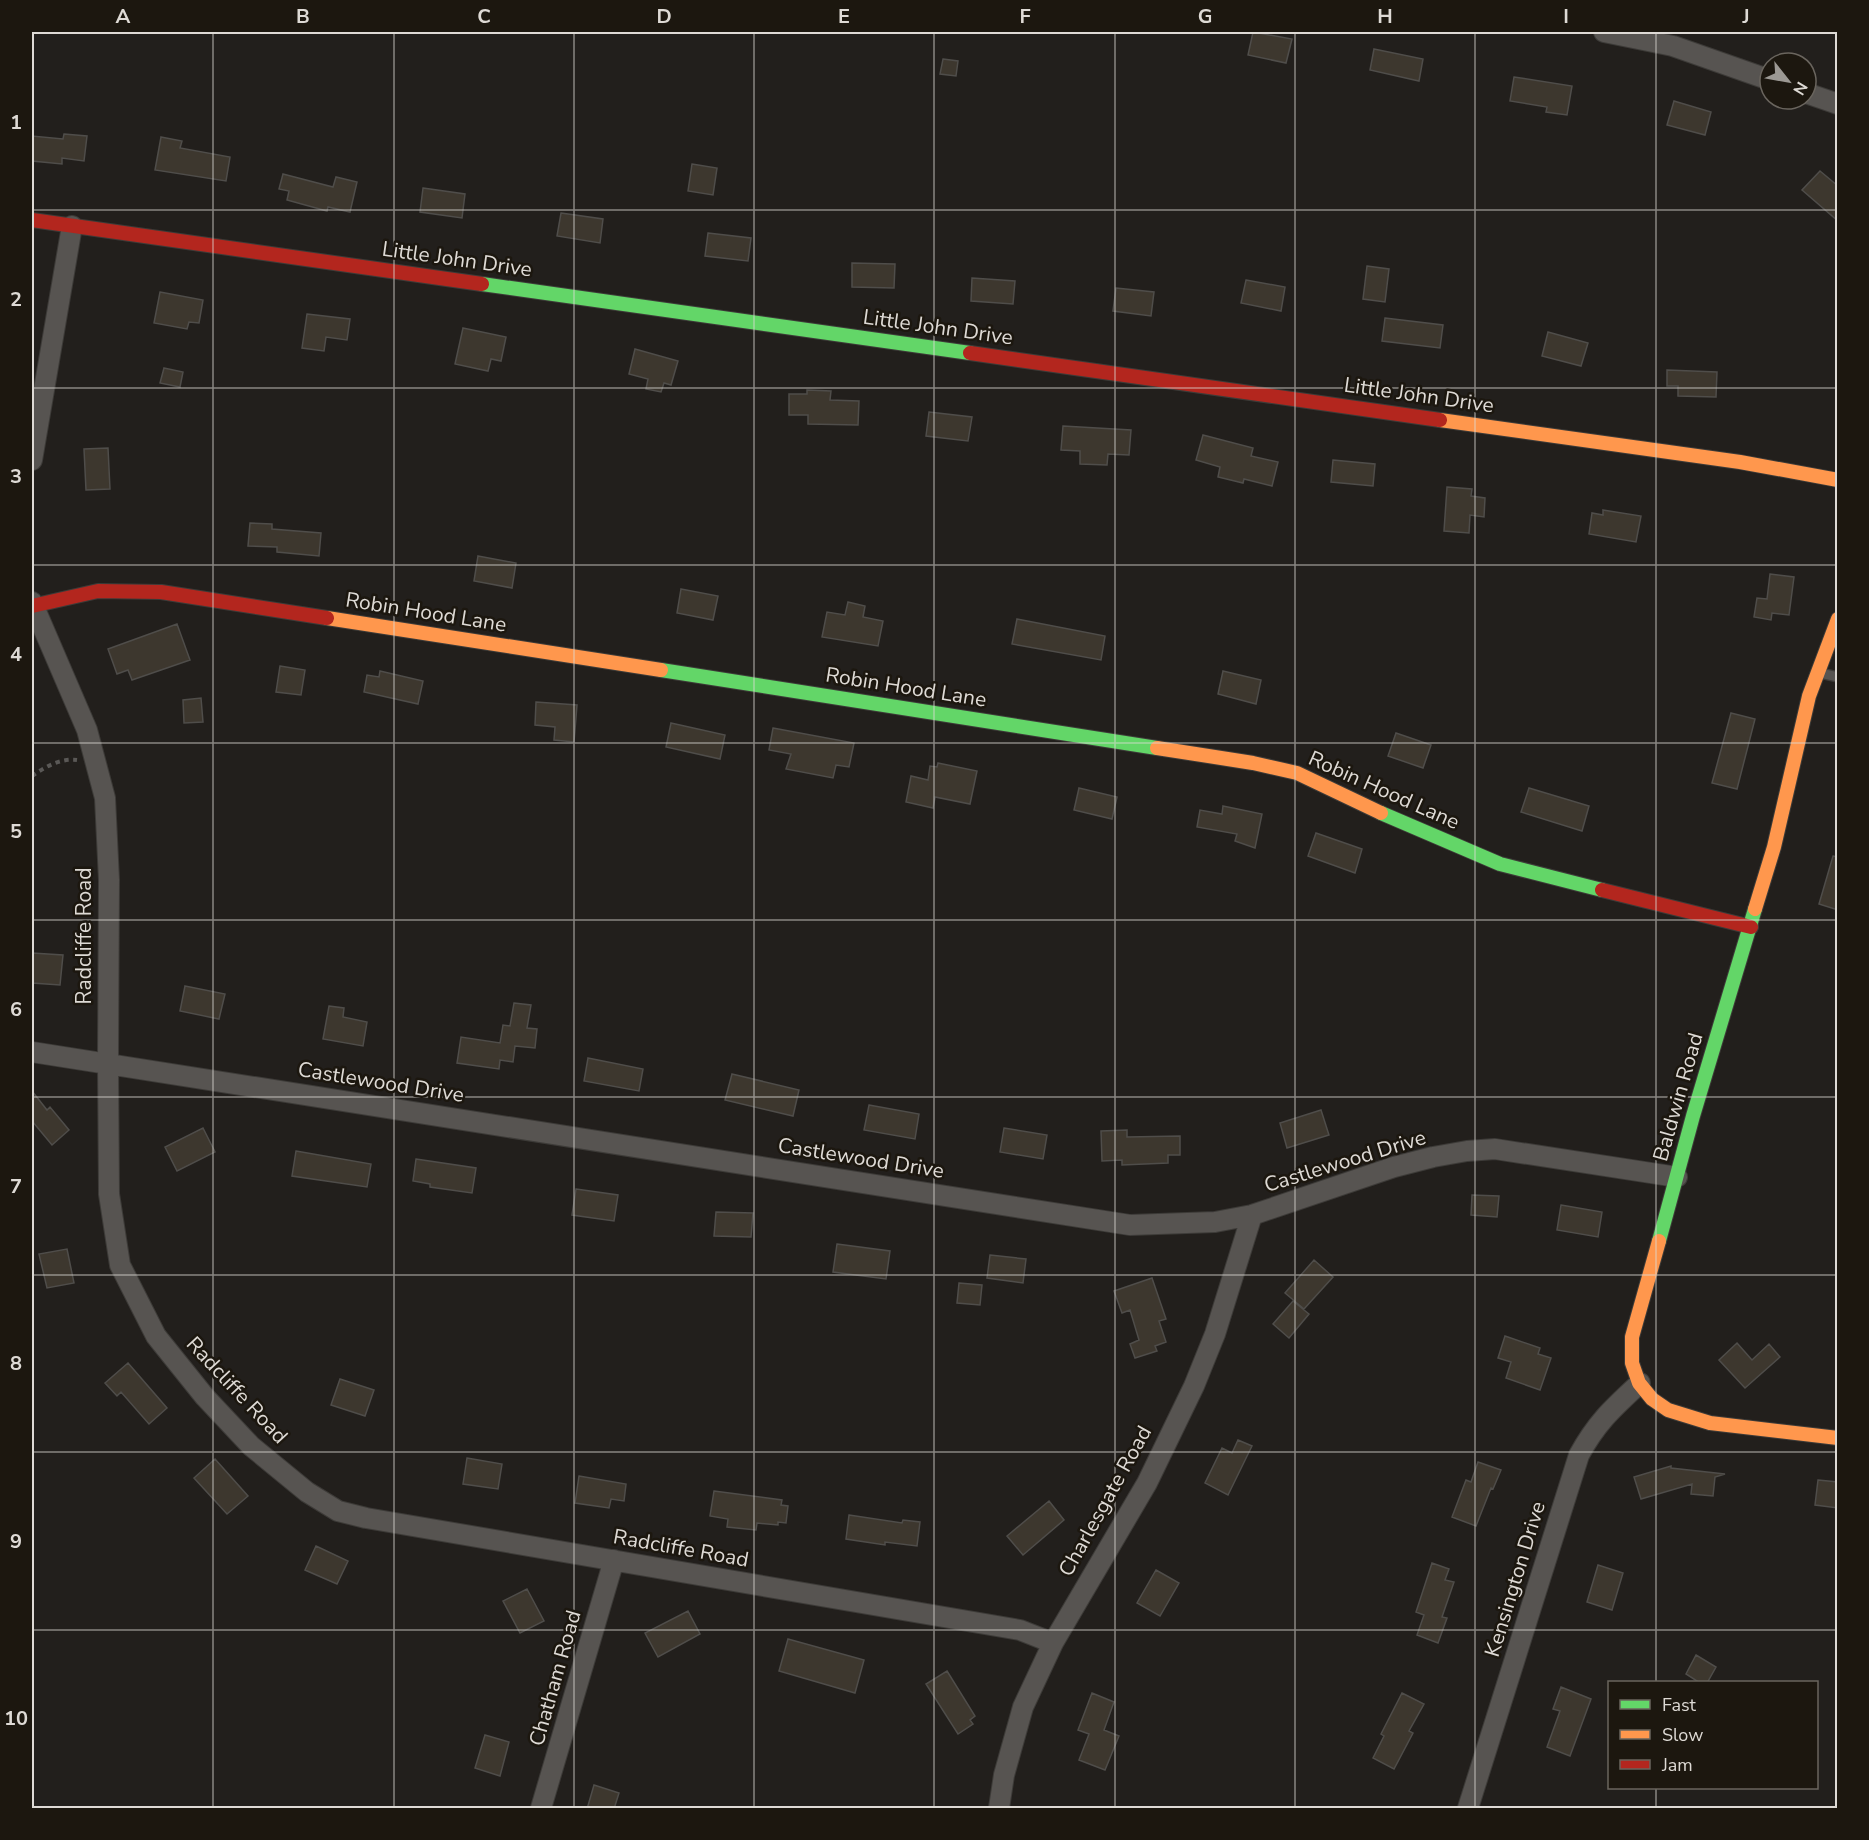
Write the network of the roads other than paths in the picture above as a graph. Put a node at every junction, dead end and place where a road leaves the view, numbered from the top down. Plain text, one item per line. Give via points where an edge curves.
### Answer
1 (1604, 32) edge
2 (1758, 76) edge
3 (1818, 97) edge
4 (1838, 104) edge
5 (32, 220) edge
6 (72, 226) junction
7 (32, 460) edge
8 (1838, 480) edge
9 (32, 604) edge
10 (1838, 619) edge
11 (1817, 673) junction
12 (1838, 677) edge
13 (1751, 927) junction
14 (32, 1052) edge
15 (108, 1063) junction
16 (1677, 1177) junction
17 (1252, 1215) junction
18 (1640, 1383) junction
19 (1838, 1438) edge
20 (614, 1560) junction
21 (1053, 1643) junction
22 (541, 1809) edge
23 (999, 1809) edge
24 (1468, 1809) edge

1 - 2 street via 1673,46
3 - 4 street
5 - 6 street, Little John Drive
6 - 7 street
6 - 8 street, Little John Drive via 1740,462
9 - 13 street, Robin Hood Lane via 98,591 161,591 1253,763 1297,773 1500,864
9 - 15 street, Radcliffe Road via 87,730 105,798 109,880
10 - 11 street, Baldwin Road
11 - 12 lane
11 - 13 street, Baldwin Road
13 - 16 street, Baldwin Road
14 - 15 street, Castlewood Drive
15 - 17 street, Castlewood Drive via 1119,1223 1215,1222
15 - 20 street, Radcliffe Road via 109,1194 120,1265 156,1336 251,1446 307,1492 338,1511
16 - 17 street, Castlewood Drive via 1495,1149 1467,1151 1394,1167
16 - 18 street, Baldwin Road via 1632,1337 1632,1361
17 - 21 street, Charlesgate Road via 1215,1334 1194,1386 1147,1483
18 - 19 street, Baldwin Road via 1655,1403 1690,1418
18 - 24 street, Kensington Drive via 1605,1415 1579,1455
20 - 21 street, Radcliffe Road via 1020,1630
20 - 22 street, Chatham Road
21 - 23 street, Charlesgate Road via 1023,1707

